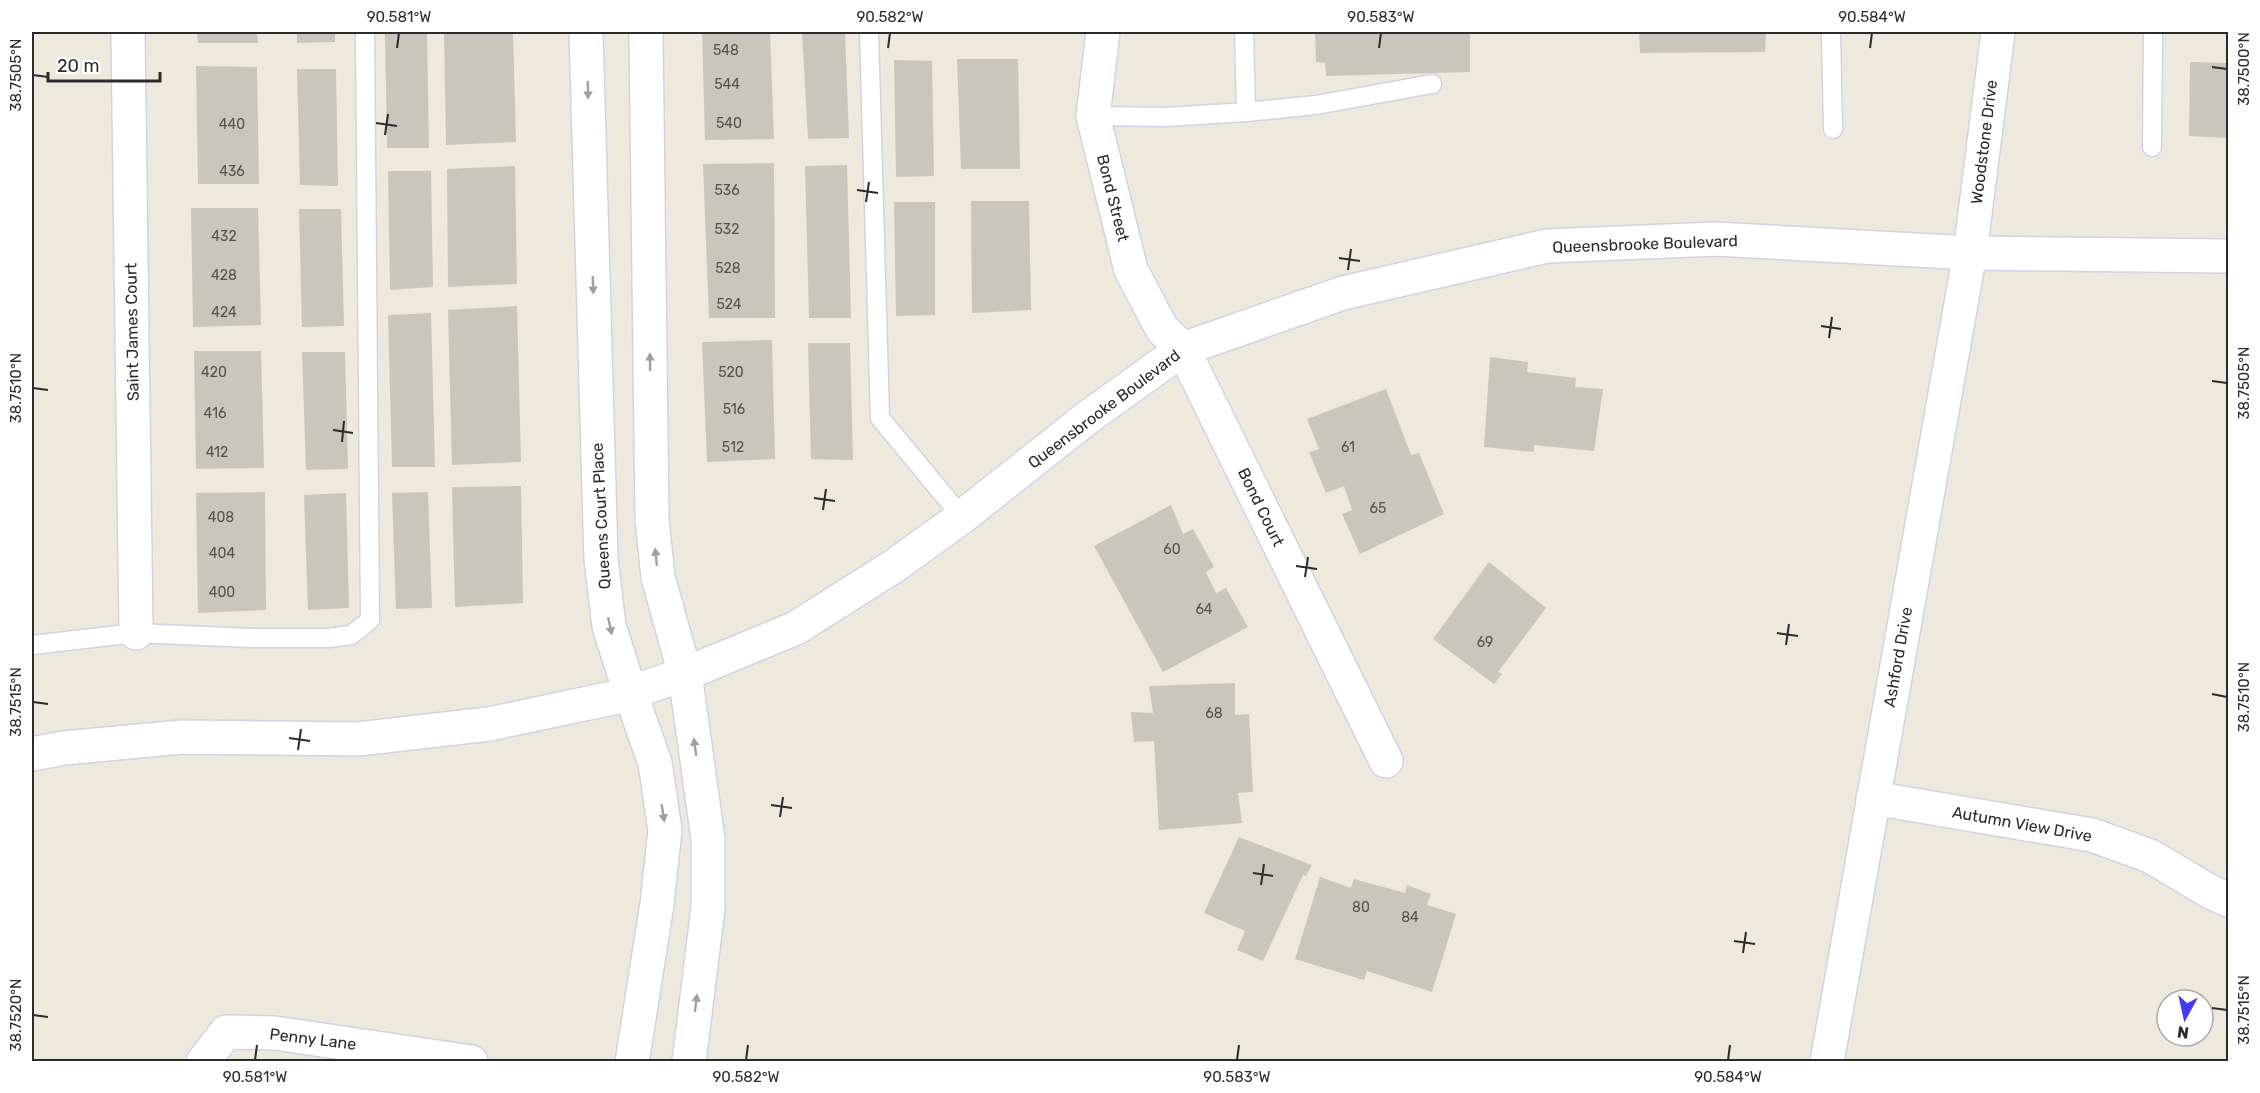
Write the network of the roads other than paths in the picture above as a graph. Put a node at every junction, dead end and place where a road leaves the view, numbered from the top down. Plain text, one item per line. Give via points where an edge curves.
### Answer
1 (128, 32) edge
2 (365, 32) edge
3 (586, 32) edge
4 (646, 32) edge
5 (869, 32) edge
6 (1103, 32) edge
7 (1244, 32) edge
8 (1831, 32) edge
9 (1998, 32) edge
10 (2153, 32) edge
11 (1432, 84) dead end
12 (1246, 112) junction
13 (1093, 116) junction
14 (1833, 129) dead end
15 (2152, 147) dead end
16 (1970, 253) junction
17 (2229, 256) edge
18 (1183, 349) junction
19 (962, 517) junction
20 (136, 633) junction
21 (32, 645) edge
22 (685, 674) junction
23 (630, 692) junction
24 (32, 754) edge
25 (1386, 761) dead end
26 (1873, 798) junction
27 (2229, 900) edge
28 (426, 1059) edge
29 (203, 1062) edge
30 (471, 1062) edge
31 (632, 1062) edge
32 (689, 1062) edge
33 (1827, 1062) edge

1 - 20 street, Saint James Court
2 - 20 lane via 370,620 351,635 328,638
3 -> 23 street, Queens Court Place via 601,560 609,626
22 -> 4 street via 658,577 652,520
5 - 19 lane via 880,417
6 - 13 street, Bond Street
7 - 12 lane
8 - 14 lane
9 - 16 street, Woodstone Drive
10 - 15 lane
11 - 12 lane via 1316,105
12 - 13 lane
13 - 18 street, Bond Street via 1131,270 1162,329
16 - 17 street, Queensbrooke Boulevard
16 - 18 street, Queensbrooke Boulevard via 1716,239 1547,246 1343,292
16 - 26 street, Ashford Drive
18 - 19 street, Queensbrooke Boulevard via 1086,418
18 - 25 street, Bond Court
19 - 22 street, Queensbrooke Boulevard via 796,628
20 - 21 lane
22 - 23 street, Queensbrooke Boulevard
32 -> 22 street via 708,908 708,839
23 - 24 street, Queensbrooke Boulevard via 489,724 358,739 182,736
23 -> 31 street, Queens Court Place via 655,763 665,830
26 - 27 street, Autumn View Drive via 2092,835 2150,856
26 - 33 street, Ashford Drive
28 - 29 street, Penny Lane via 275,1033 226,1032
28 - 30 street, Penny Lane

